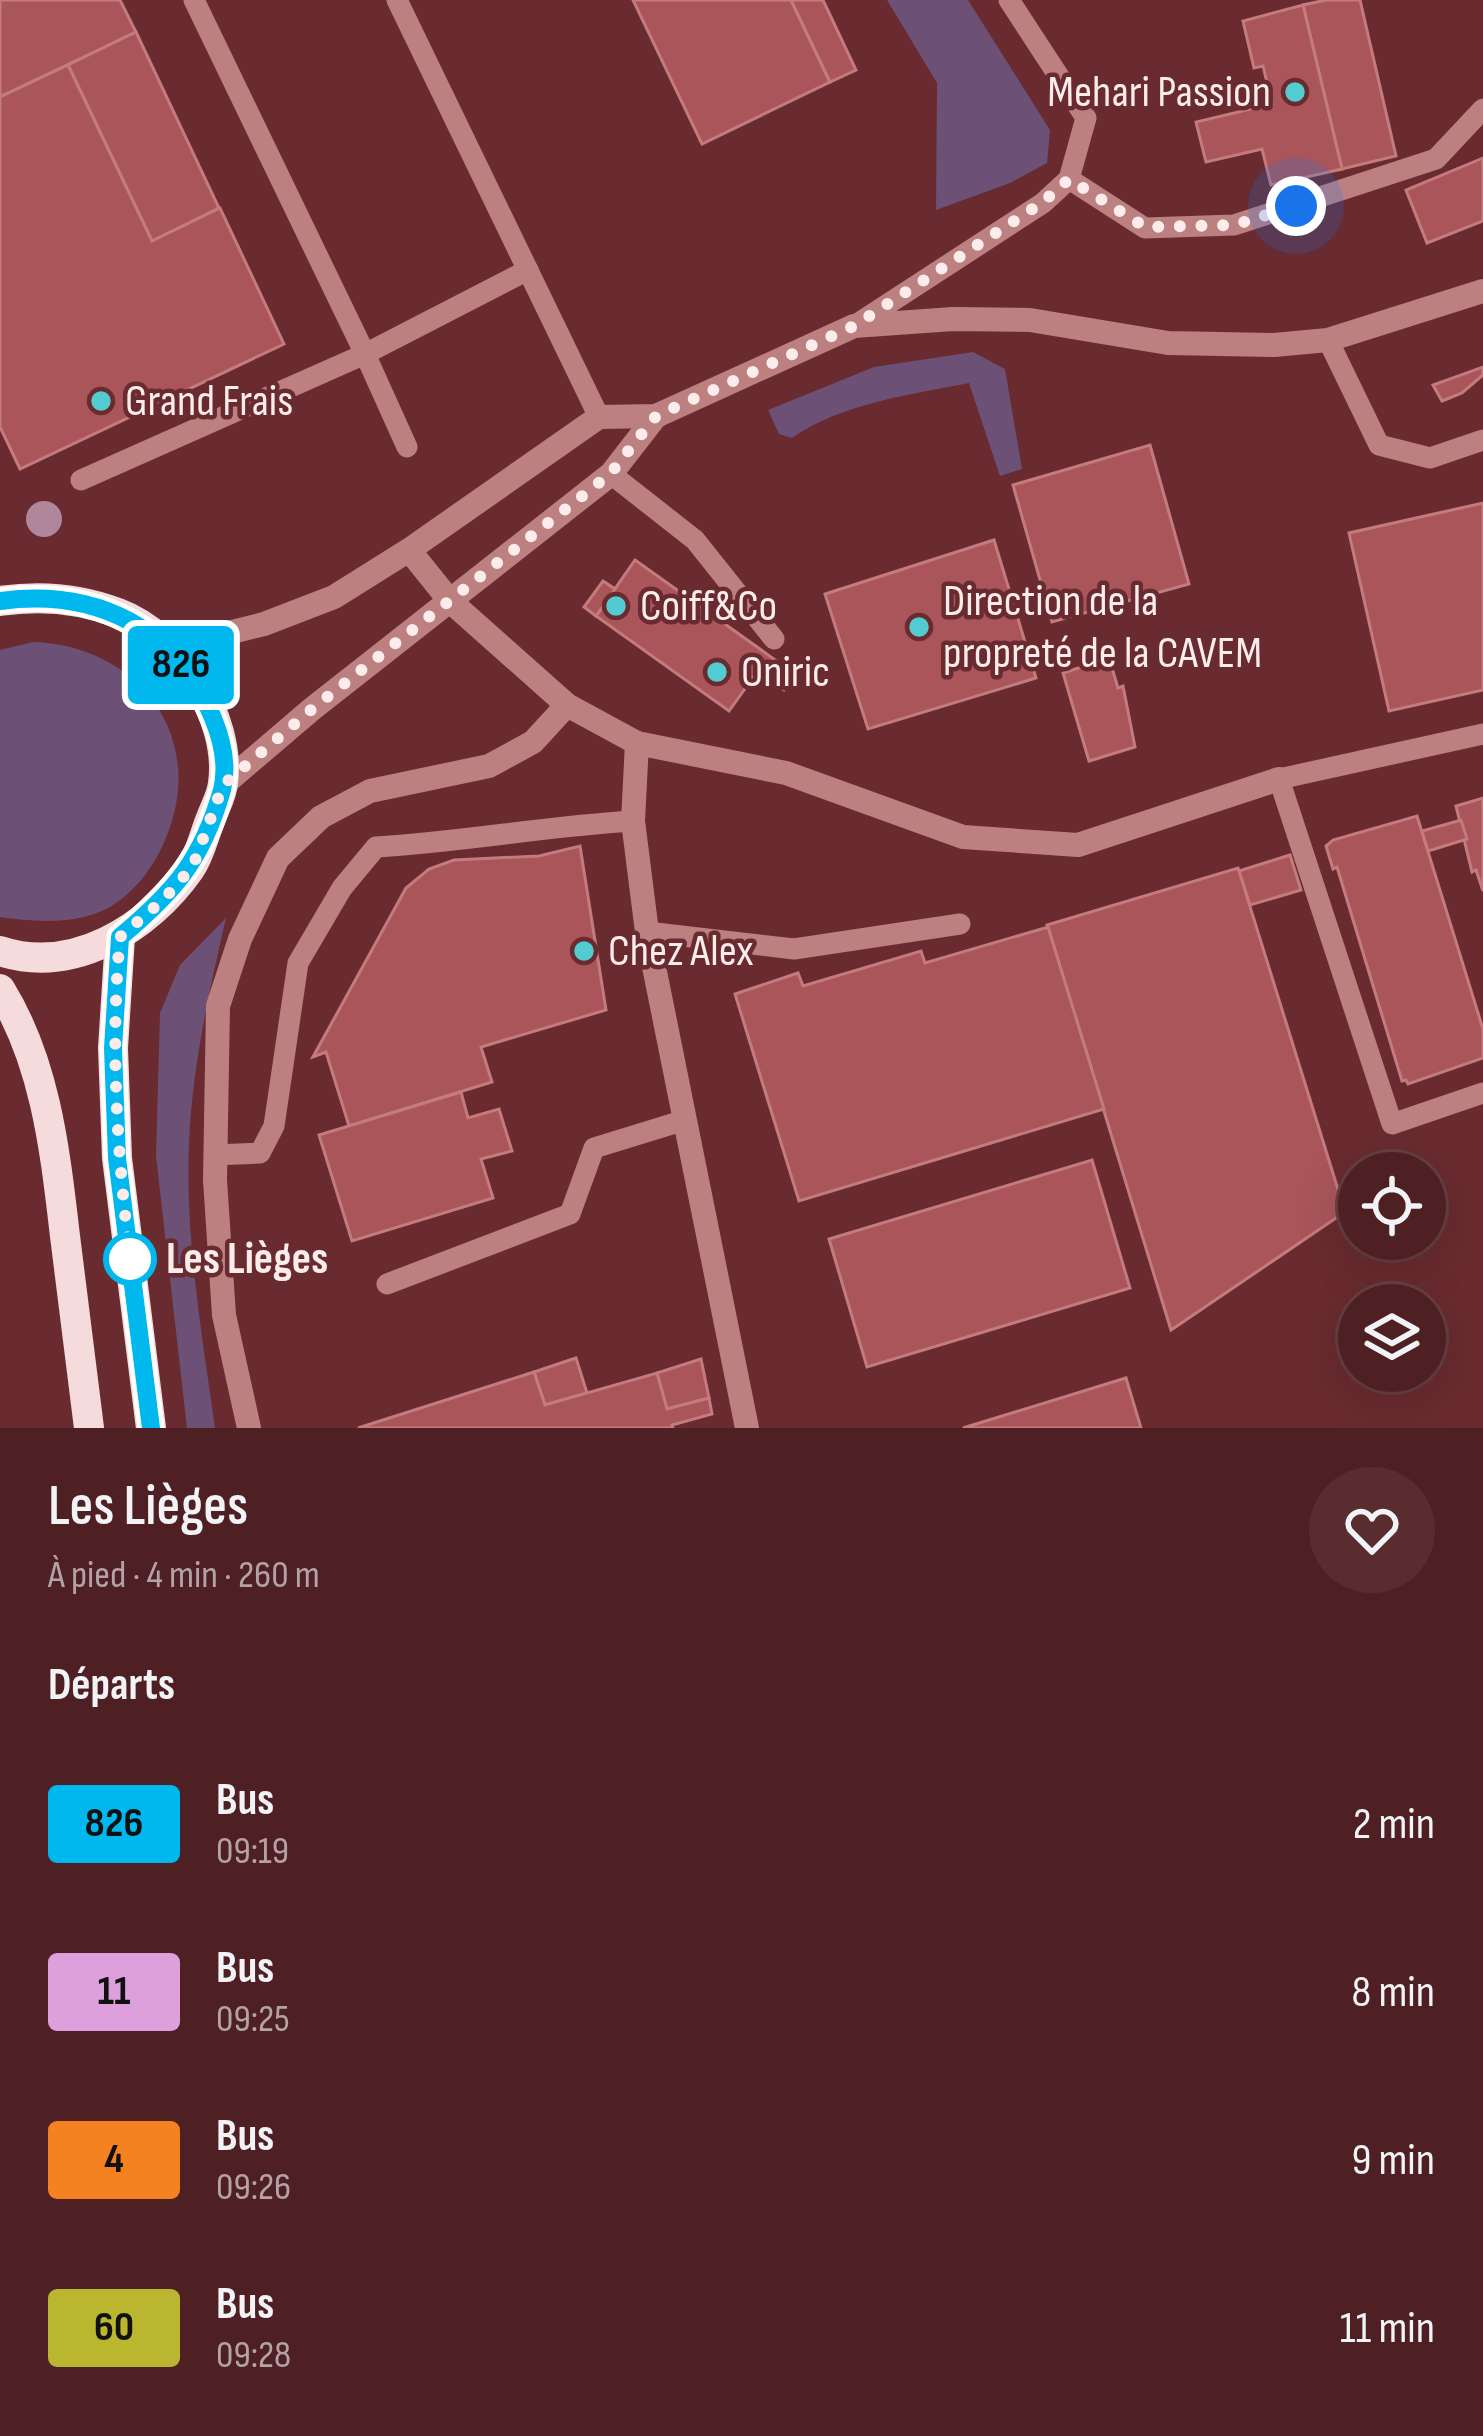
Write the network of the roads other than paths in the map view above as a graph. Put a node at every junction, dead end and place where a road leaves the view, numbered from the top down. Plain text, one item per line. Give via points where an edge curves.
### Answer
1 (194, 0) edge
2 (397, 0) edge
3 (1009, 0) edge
4 (1483, 109) edge
5 (1069, 179) junction
6 (528, 270) junction
7 (1483, 291) edge
8 (854, 326) junction
9 (1328, 340) junction
10 (364, 354) junction
11 (656, 416) junction
12 (599, 417) junction
13 (1483, 440) edge
14 (407, 447) dead end
15 (610, 474) junction
16 (81, 480) dead end
17 (410, 550) junction
18 (0, 601) edge
19 (450, 601) junction
20 (774, 639) dead end
21 (173, 654) junction
22 (567, 705) junction
23 (1483, 734) edge
24 (637, 743) junction
25 (1279, 779) junction
26 (223, 785) junction
27 (633, 821) junction
28 (960, 924) dead end
29 (647, 932) junction
30 (120, 937) junction
31 (0, 951) edge
32 (0, 989) edge
33 (1483, 1093) edge
34 (685, 1120) junction
35 (215, 1155) junction
36 (387, 1284) dead end
37 (89, 1428) edge
38 (151, 1428) edge
39 (249, 1428) edge
40 (747, 1428) edge

1 - 10 lane
2 - 6 lane
3 - 5 lane via 1086,118
4 - 5 lane via 1436,159 1234,225 1145,227
5 - 8 lane
6 - 10 lane
6 - 12 lane
7 - 9 street
8 - 9 street via 1030,320 1168,343
8 - 11 street
9 - 13 lane via 1379,445 1430,458
10 - 14 lane
10 - 16 lane
11 - 12 street
11 - 15 street
12 - 17 street
15 - 19 street
15 - 20 lane via 695,540
17 - 19 street
17 - 21 street via 334,597
18 - 21 main road via 41,595 119,613
19 - 22 street
19 - 26 street
21 - 26 main road via 203,692 222,742
22 - 24 street
22 - 35 street via 533,742 489,766 370,790 321,817 278,857 218,1006
23 - 25 lane
24 - 25 street via 787,773 963,837 1078,845
24 - 27 street
25 - 33 lane via 1392,1124
26 - 30 main road via 193,866
27 - 29 street
27 - 35 lane via 376,847 341,887 298,964 274,1126 260,1153
28 - 29 lane via 794,950
29 - 34 street
30 - 31 main road via 70,955
30 - 38 main road via 117,1158
32 - 37 main road via 33,1056 54,1147
34 - 36 lane via 594,1148 570,1214
34 - 40 street
35 - 39 street via 224,1315

